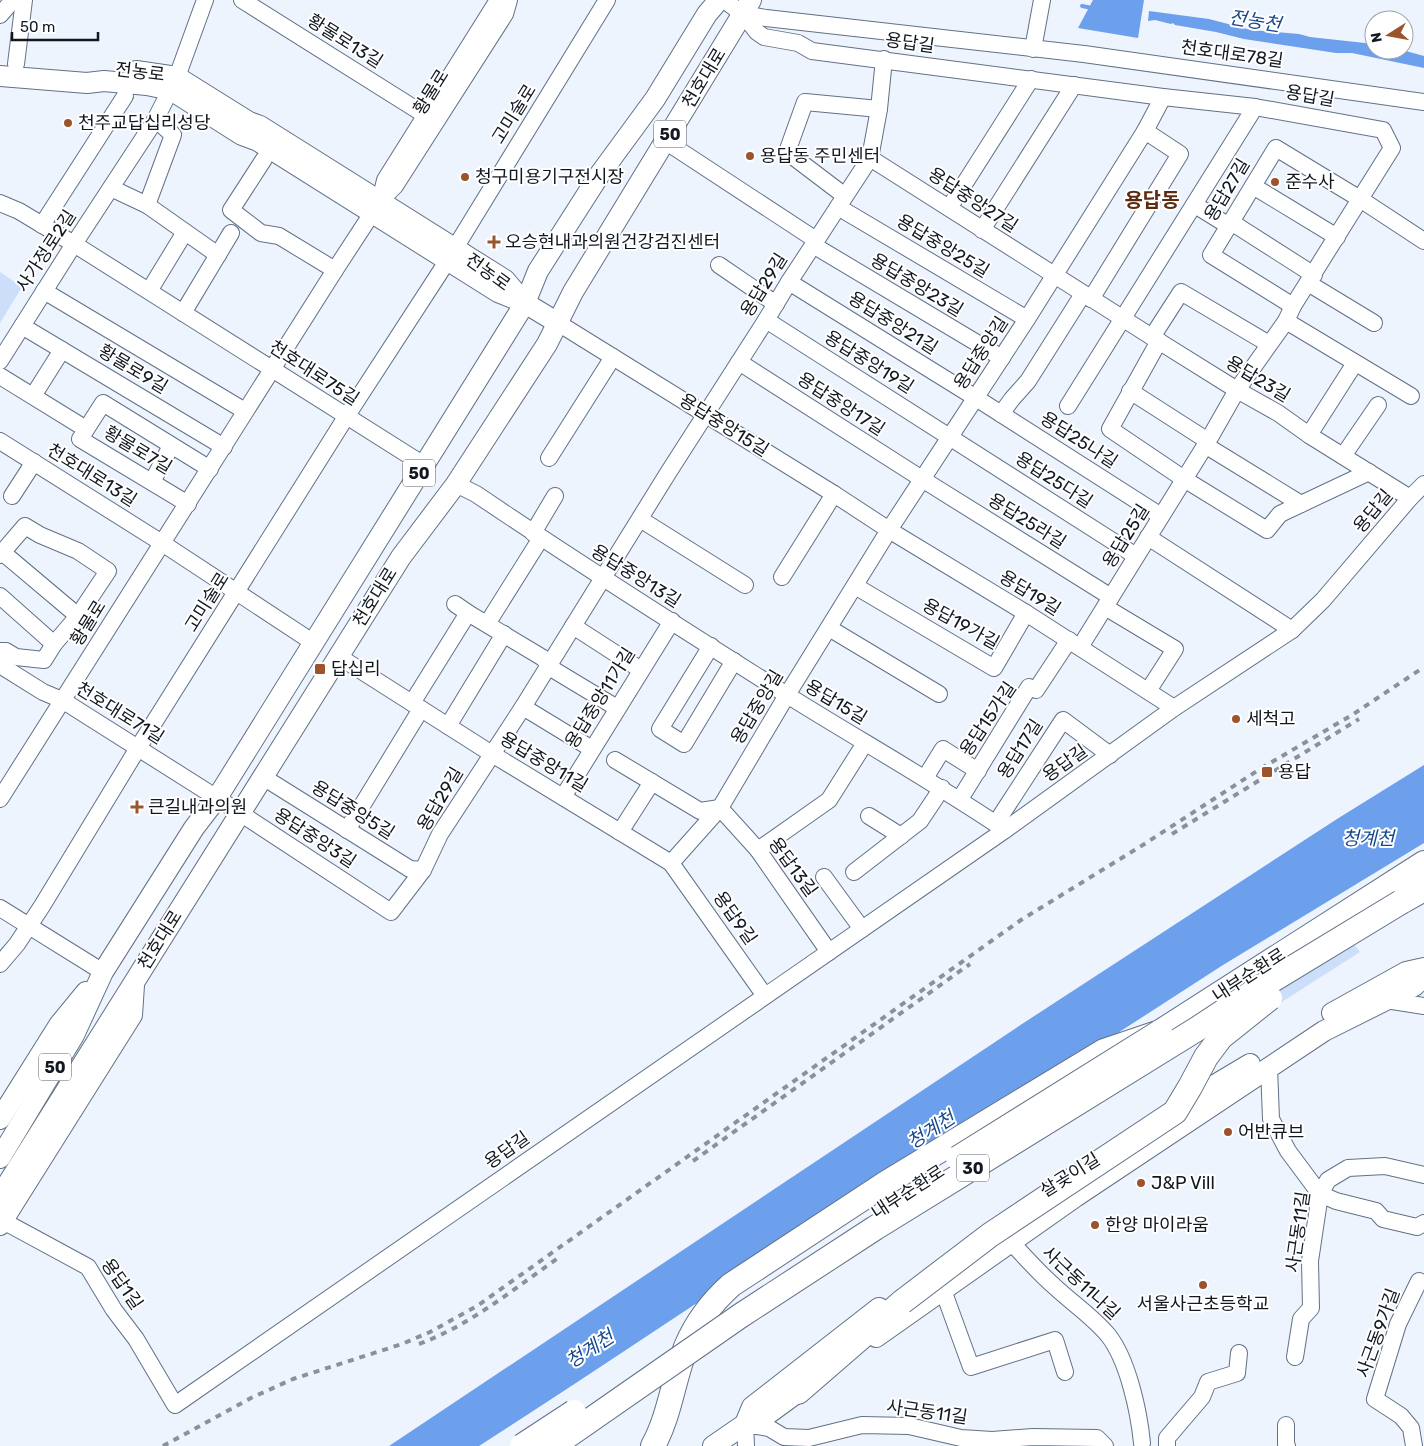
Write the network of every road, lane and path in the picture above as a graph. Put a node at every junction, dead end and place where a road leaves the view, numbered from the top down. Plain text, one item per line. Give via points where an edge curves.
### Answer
1 (13, 0) edge
2 (24, 0) edge
3 (205, 0) edge
4 (242, 0) edge
5 (498, 0) edge
6 (509, 0) edge
7 (607, 0) edge
8 (724, 0) edge
9 (1042, 0) edge
10 (711, 5) edge
11 (747, 7) edge
12 (0, 14) edge
13 (1033, 49) junction
14 (884, 59) junction
15 (8, 63) edge
16 (0, 76) edge
17 (1031, 79) junction
18 (174, 83) junction
19 (1074, 85) junction
20 (125, 96) dead end
21 (1163, 97) junction
22 (1424, 102) edge
23 (1255, 107) junction
24 (879, 109) junction
25 (425, 115) junction
26 (154, 122) junction
27 (1145, 131) junction
28 (665, 141) junction
29 (870, 158) junction
30 (264, 159) dead end
31 (1253, 186) junction
32 (111, 188) junction
33 (1360, 199) junction
34 (842, 201) junction
35 (0, 203) edge
36 (147, 205) junction
37 (1195, 205) junction
38 (376, 207) junction
39 (949, 208) junction
40 (1230, 224) junction
41 (42, 225) junction
42 (982, 230) junction
43 (185, 232) junction
44 (231, 233) dead end
45 (1337, 237) junction
46 (1424, 241) edge
47 (814, 243) junction
48 (74, 244) junction
49 (451, 254) junction
50 (218, 255) junction
51 (719, 265) dead end
52 (335, 270) junction
53 (1054, 276) junction
54 (1311, 279) junction
55 (789, 282) junction
56 (44, 291) junction
57 (149, 291) junction
58 (1087, 296) junction
59 (525, 303) junction
60 (776, 304) junction
61 (1293, 306) junction
62 (183, 312) junction
63 (1122, 318) junction
64 (1027, 319) junction
65 (766, 320) junction
66 (1286, 320) junction
67 (558, 323) junction
68 (1374, 323) dead end
69 (22, 326) junction
70 (1155, 339) junction
71 (1269, 344) junction
72 (62, 350) junction
73 (613, 357) junction
74 (1002, 358) junction
75 (0, 361) edge
76 (739, 362) junction
77 (1355, 362) junction
78 (272, 370) junction
79 (0, 376) edge
80 (1130, 390) junction
81 (1237, 390) junction
82 (33, 396) junction
83 (1411, 396) dead end
84 (976, 398) junction
85 (1378, 405) dead end
86 (1068, 406) dead end
87 (245, 411) junction
88 (705, 414) junction
89 (1001, 414) junction
90 (346, 417) junction
91 (86, 429) junction
92 (1309, 435) junction
93 (950, 437) junction
94 (0, 442) edge
95 (1207, 443) junction
96 (171, 446) junction
97 (224, 447) junction
98 (1343, 456) junction
99 (550, 458) dead end
100 (34, 462) junction
101 (424, 465) junction
102 (210, 469) junction
103 (1369, 472) junction
104 (922, 479) junction
105 (1184, 479) junction
106 (152, 482) junction
107 (456, 484) junction
108 (1424, 484) edge
109 (834, 494) junction
110 (12, 496) dead end
111 (555, 496) dead end
112 (1410, 498) junction
113 (188, 504) junction
114 (1301, 504) junction
115 (1161, 516) junction
116 (640, 519) junction
117 (889, 530) junction
118 (537, 536) junction
119 (1148, 537) junction
120 (162, 543) junction
121 (1, 554) edge
122 (1136, 556) junction
123 (782, 577) dead end
124 (603, 580) junction
125 (745, 585) dead end
126 (855, 586) junction
127 (237, 592) junction
128 (0, 596) edge
129 (1108, 602) junction
130 (1026, 613) junction
131 (78, 616) junction
132 (672, 622) junction
133 (487, 624) junction
134 (573, 626) junction
135 (829, 628) junction
136 (1292, 630) junction
137 (504, 634) junction
138 (314, 643) junction
139 (54, 644) junction
140 (1074, 644) junction
141 (711, 646) junction
142 (0, 651) edge
143 (338, 656) junction
144 (734, 661) junction
145 (550, 663) junction
146 (0, 665) edge
147 (641, 670) junction
148 (1148, 691) junction
149 (939, 694) dead end
150 (787, 695) junction
151 (62, 700) junction
152 (416, 706) junction
153 (523, 707) junction
154 (617, 708) junction
155 (1174, 708) junction
156 (448, 726) junction
157 (865, 742) junction
158 (138, 748) junction
159 (592, 749) junction
160 (492, 754) junction
161 (1110, 755) junction
162 (615, 760) dead end
163 (978, 771) junction
164 (263, 777) junction
165 (925, 778) junction
166 (652, 782) junction
167 (942, 788) junction
168 (563, 797) junction
169 (217, 798) junction
170 (0, 800) edge
171 (960, 800) junction
172 (720, 808) junction
173 (240, 813) junction
174 (870, 816) dead end
175 (1000, 827) junction
176 (347, 830) junction
177 (620, 832) junction
178 (901, 836) junction
179 (758, 850) junction
180 (671, 863) junction
181 (1424, 863) edge
182 (424, 870) junction
183 (854, 872) dead end
184 (824, 877) dead end
185 (1424, 889) edge
186 (1401, 902) junction
187 (0, 908) edge
188 (391, 912) joint
189 (28, 926) junction
190 (862, 929) junction
191 (829, 952) junction
192 (0, 964) edge
193 (1424, 968) edge
194 (103, 972) junction
195 (1424, 977) edge
196 (134, 982) junction
197 (766, 996) junction
198 (1386, 1000) junction
199 (1424, 1006) edge
200 (1160, 1032) junction
201 (1269, 1067) junction
202 (0, 1119) edge
203 (0, 1158) edge
204 (1110, 1162) junction
205 (1424, 1175) edge
206 (1320, 1194) junction
207 (0, 1196) edge
208 (1025, 1204) junction
209 (1, 1223) edge
210 (1424, 1223) edge
211 (1011, 1242) junction
212 (1419, 1281) dead end
213 (943, 1290) junction
214 (1239, 1353) dead end
215 (1295, 1357) dead end
216 (1065, 1372) dead end
217 (798, 1392) junction
218 (175, 1405) joint
219 (745, 1424) junction
220 (1286, 1425) dead end
221 (1152, 1445) edge
222 (522, 1446) edge
223 (552, 1446) edge
224 (653, 1446) edge
225 (713, 1446) edge
226 (746, 1446) edge
227 (1105, 1446) edge
228 (1287, 1446) edge
229 (1414, 1446) edge

1 - 12 street
2 - 15 street
3 - 18 street, 사가정로2길
4 - 25 street, 황물로13길
5 - 25 street, 황물로
6 - 38 street, 황물로 via 505,14 395,186
7 - 49 street, 고미술로
8 - 11 street, 천호대로78길
9 - 13 street
10 - 59 main road, 천호대로 / 50 via 655,99 600,174 538,270
11 - 13 street, 천호대로78길 via 786,20
11 - 14 street, 용답길 via 757,32 764,37 798,43 812,51
11 - 28 main road, 천호대로 / 50
13 - 22 street, 천호대로78길
14 - 17 street, 용답길
14 - 24 street, 용답29길
15 - 18 main road, 전농로 via 148,72
16 - 18 main road, 전농로 via 87,83
17 - 19 street, 용답길
17 - 39 street
18 - 26 street, 사가정로2길
18 - 38 main road, 전농로 via 242,135
19 - 21 street, 용답길
19 - 42 street
20 - 41 street
21 - 23 street, 용답길
21 - 27 street, 용답중앙길
23 - 33 street, 용답길 via 1383,130 1392,148
23 - 37 street
24 - 29 street, 용답29길
24 - 34 street, 용답중앙25길 via 805,102 787,152
25 - 38 street, 황물로 via 384,180
26 - 32 street, 사가정로2길
26 - 36 street via 172,135
27 - 53 street, 용답중앙길
27 - 58 street via 1180,154
28 - 47 street, 용답중앙23길
28 - 67 main road, 천호대로 / 50 via 573,292
29 - 34 street, 용답29길
29 - 39 street, 용답중앙27길
30 - 52 street via 231,210 261,234 280,236
31 - 33 street, 용답27길 via 1276,148
31 - 40 street, 용답27길
31 - 45 street
32 - 36 street
32 - 48 street, 사가정로2길
33 - 45 street, 용답25길
33 - 46 street
34 - 47 street, 용답29길
34 - 64 street, 용답중앙25길
35 - 41 street, 천호대로75길
36 - 43 street
37 - 40 street
37 - 63 street
38 - 49 main road, 전농로
38 - 52 street, 황물로
39 - 42 street, 용답중앙27길
40 - 54 street
40 - 61 street, 용답27길 via 1211,255
41 - 48 street, 천호대로75길
42 - 53 street, 용답중앙27길
43 - 50 street
43 - 57 street
44 - 50 street
45 - 54 street, 용답25길
47 - 55 street, 용답29길
47 - 74 street, 용답중앙23길
48 - 56 street, 사가정로2길
48 - 57 street, 천호대로75길
49 - 59 main road, 전농로 via 498,292
49 - 90 street, 고미술로
50 - 62 street
51 - 60 street
52 - 78 street, 황물로
53 - 58 street, 용답23길
53 - 64 street, 용답중앙길
54 - 61 street, 용답25길
54 - 68 street
55 - 60 street, 용답29길
55 - 84 street, 용답중앙21길
56 - 69 street, 사가정로2길
56 - 87 street
57 - 62 street, 천호대로75길
58 - 63 street, 용답23길
58 - 89 street
59 - 67 main road, 용답중앙15길
59 - 101 main road, 천호대로 / 50
60 - 65 street, 용답29길
61 - 66 street, 용답25길
62 - 78 street, 천호대로75길
63 - 70 street, 용답23길
63 - 86 street
64 - 74 street, 용답중앙길
65 - 76 street, 용답29길
65 - 93 street, 용답중앙19길
66 - 71 street, 용답25길
66 - 77 street
67 - 73 street, 용답중앙15길
67 - 107 main road, 천호대로 / 50
69 - 72 street, 황물로9길
69 - 75 street, 사가정로2길
70 - 71 street, 용답23길 via 1181,292
70 - 80 street
70 - 81 street, 용답23길
71 - 81 street, 용답25길
72 - 82 street
72 - 97 street, 황물로9길
73 - 88 street, 용답중앙15길
73 - 99 street
74 - 84 street, 용답중앙길
76 - 88 street, 용답29길
76 - 104 street, 용답중앙17길
77 - 83 street
77 - 92 street
78 - 87 street, 황물로
78 - 90 street, 천호대로75길
79 - 82 street, 황물로7길
80 - 95 street
80 - 105 street via 1110,429
81 - 92 street, 용답23길
81 - 95 street, 용답25길
82 - 91 street, 황물로7길
84 - 89 street, 용답25나길
84 - 93 street, 용답중앙길
85 - 98 street
87 - 97 street, 황물로
88 - 109 street, 용답중앙15길
88 - 116 street, 용답29길
89 - 115 street, 용답25나길
90 - 101 street, 천호대로75길
90 - 127 street, 고미술로
91 - 96 street via 103,403
91 - 106 street, 황물로7길 via 80,439
92 - 98 street, 용답23길
93 - 104 street, 용답중앙길
93 - 122 street, 용답25다길
94 - 100 street, 천호대로13길
95 - 105 street, 용답25길
95 - 114 street
96 - 102 street
96 - 106 street
97 - 102 street, 황물로
98 - 103 street, 용답23길
100 - 110 street
100 - 120 street, 천호대로13길
101 - 138 main road, 천호대로 / 50
102 - 113 street, 황물로
103 - 112 street, 용답23길
103 - 114 street
104 - 117 street, 용답중앙길
104 - 129 street, 용답25라길
105 - 114 street via 1268,530 1280,514
105 - 115 street, 용답25길
106 - 113 street, 황물로7길
107 - 118 street, 용답중앙13길
107 - 143 main road, 천호대로 / 50 via 401,557
108 - 112 street, 용답길
109 - 117 street, 용답중앙15길
109 - 123 street
111 - 118 street
112 - 136 street, 용답길 via 1323,600
113 - 120 street, 황물로
115 - 119 street, 용답25길
116 - 124 street, 용답29길
116 - 125 street
117 - 126 street, 용답중앙길
117 - 130 street, 용답19길
118 - 124 street, 용답중앙13길
118 - 133 street
119 - 122 street, 용답25길
119 - 136 street
120 - 127 street, 천호대로13길
120 - 151 street, 황물로
121 - 131 street
121 - 131 street via 25,526 78,551 108,571
122 - 129 street, 용답25길
124 - 132 street, 용답중앙13길
124 - 134 street, 용답29길
126 - 130 street, 용답19가길 via 994,668
126 - 135 street, 용답중앙길
127 - 138 street, 천호대로13길
127 - 158 street, 고미술로
128 - 139 street
129 - 140 street, 용답25길
129 - 148 street via 1174,649
130 - 140 street, 용답19길
131 - 139 street
132 - 141 street, 용답중앙13길
132 - 147 street, 용답중앙11가길
133 - 137 street
133 - 152 street via 462,608
134 - 145 street, 용답29길
134 - 147 street
135 - 149 street
135 - 150 street, 용답중앙길
136 - 155 street, 용답길
137 - 145 street
137 - 156 street
138 - 169 main road, 천호대로 / 50
139 - 142 street via 44,660 16,657
140 - 148 street, 용답19길
140 - 163 street, 용답15가길 via 1036,690 1029,687
141 - 144 street, 용답중앙13길
141 - 144 street via 660,729 684,744
143 - 152 street, 용답중앙11길
143 - 164 main road, 천호대로
144 - 150 street, 용답중앙13길
145 - 153 street, 용답29길
145 - 154 street via 554,670
146 - 151 street, 천호대로71길 via 42,692
147 - 154 street, 용답중앙11가길
148 - 155 street, 용답19길
150 - 157 street, 용답15길
150 - 172 street, 용답중앙길
151 - 158 street, 천호대로71길
151 - 170 street, 황물로
152 - 156 street, 용답중앙11길
152 - 176 street
153 - 159 street
153 - 160 street, 용답29길
154 - 159 street, 용답중앙11가길
155 - 161 street, 용답길
156 - 160 street, 용답중앙11길
157 - 165 street, 용답15길
157 - 179 street, 용답15길 via 829,800
158 - 169 street, 천호대로71길
158 - 189 street, 고미술로
159 - 168 street, 용답중앙11가길
160 - 168 street, 용답중앙11길
160 - 182 street, 용답29길 via 440,834
161 - 175 street, 용답길
161 - 175 street, 용답17길 via 1063,720
162 - 166 street
163 - 165 street via 943,749
163 - 171 street, 용답15가길
164 - 173 main road, 천호대로
164 - 176 street, 용답중앙5길
165 - 167 street, 용답15길
166 - 172 street via 700,811
166 - 177 street
167 - 171 street, 용답15길
167 - 178 street via 920,821
168 - 177 street, 용답중앙11길
169 - 173 street, 용답중앙3길
169 - 194 main road, 천호대로 / 50 via 194,828
171 - 175 street, 용답15길
172 - 179 street, 용답13길
172 - 180 street, 용답중앙길
173 - 188 street, 용답중앙3길
173 - 196 main road, 천호대로
174 - 178 street
175 - 190 street, 용답길
176 - 182 street, 용답중앙5길 via 410,869
177 - 180 street, 용답중앙11길
178 - 183 street
179 - 191 street, 용답13길
180 - 197 street, 용답9길
181 - 200 highway, 내부순환로 / 30
182 - 188 street, 용답29길
184 - 190 street
185 - 186 highway, 내부순환로 / 30
186 - 217 highway, bridge via 1221,1037 1174,1112 990,1235 902,1302
186 - 223 highway, 내부순환로 / 30, bridge via 875,1228 740,1316
187 - 189 street
189 - 192 street, 고미술로
189 - 194 street
190 - 191 street, 용답길
191 - 197 street, 용답길
193 - 204 main road, 살곶이길 via 1406,972 1317,1020 1260,1059 1196,1096
194 - 202 main road via 59,1025
194 - 203 main road, 천호대로 / 50 via 74,1035
195 - 198 main road, 살곶이길 via 1414,986
196 - 207 main road, 천호대로
196 - 209 main road via 132,1015
197 - 218 street, 용답길
198 - 199 street
198 - 201 main road, 살곶이길 via 1324,1031
200 - 222 highway, 내부순환로 / 30, bridge via 961,1156
200 - 224 highway, bridge via 1104,1051 886,1183 731,1285 713,1302 694,1330 680,1364 667,1414
201 - 204 main road, 살곶이길
201 - 206 street via 1271,1119 1288,1151
204 - 208 main road, 살곶이길
204 - 211 main road, 살곶이길
205 - 206 street, 사근동11길 via 1386,1166 1348,1168 1328,1180
206 - 210 street via 1376,1211 1383,1219 1417,1227
206 - 215 street, 사근동11길 via 1310,1261 1311,1308 1301,1318
208 - 211 main road via 1009,1226
208 - 219 main road, 살곶이길 via 980,1232 790,1376 752,1406
209 - 218 street, 용답1길 via 88,1267
211 - 213 main road, 살곶이길
211 - 221 street, 사근동11나길 via 1054,1287 1086,1312 1109,1336 1126,1368 1140,1418
212 - 229 street, 사근동9가길 via 1398,1324 1375,1399 1401,1416 1411,1428
213 - 216 street via 971,1367 1055,1340
213 - 217 main road, 살곶이길
214 - 221 street via 1237,1373 1208,1382 1202,1397 1167,1438
217 - 219 main road, 살곶이길 via 761,1419
219 - 225 main road, 살곶이길
219 - 226 street
219 - 227 street, 사근동11길 via 769,1428 784,1437 809,1438 862,1425 909,1426 970,1439 1097,1438
220 - 228 street

